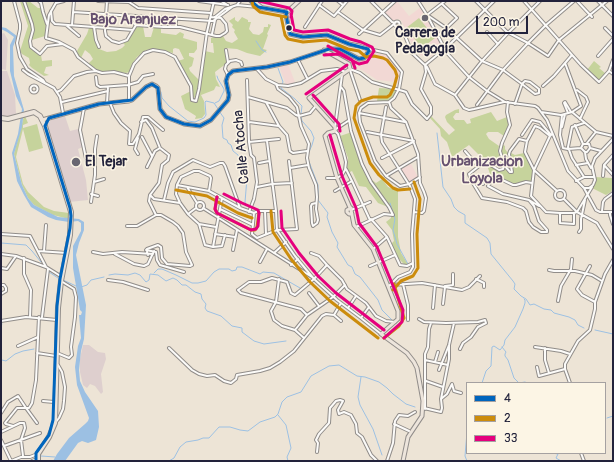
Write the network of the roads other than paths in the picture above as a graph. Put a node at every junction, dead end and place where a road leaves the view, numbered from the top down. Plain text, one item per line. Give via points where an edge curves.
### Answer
1 (14, 1) edge
2 (24, 1) edge
3 (39, 1) edge
4 (64, 1) edge
5 (74, 1) edge
6 (98, 1) edge
7 (106, 1) edge
8 (199, 1) edge
9 (221, 1) edge
10 (240, 1) edge
11 (299, 1) edge
12 (322, 1) edge
13 (338, 1) edge
14 (347, 1) edge
15 (372, 1) edge
16 (395, 1) edge
17 (418, 1) edge
18 (445, 1) edge
19 (476, 1) edge
20 (494, 1) edge
21 (524, 1) edge
22 (540, 1) edge
23 (576, 1) edge
24 (598, 1) edge
25 (607, 1) edge
26 (56, 2) edge
27 (214, 2) edge
28 (257, 4) edge
29 (442, 4) junction
30 (228, 5) junction
31 (237, 5) junction
32 (319, 5) junction
33 (343, 5) junction
34 (602, 5) junction
35 (232, 7) junction
36 (51, 10) junction
37 (484, 10) junction
38 (531, 10) junction
39 (73, 12) junction
40 (338, 12) junction
41 (382, 12) junction
42 (211, 13) junction
43 (286, 14) junction
44 (105, 15) junction
45 (427, 15) junction
46 (128, 16) junction
47 (591, 16) junction
48 (613, 16) edge
49 (136, 17) junction
50 (176, 19) junction
51 (213, 19) junction
52 (395, 23) junction
53 (47, 24) junction
54 (66, 25) junction
55 (72, 25) junction
56 (136, 25) junction
57 (546, 25) junction
58 (94, 27) junction
59 (176, 27) junction
60 (305, 27) dead end
61 (105, 28) junction
62 (446, 28) junction
63 (605, 28) dead end
64 (133, 30) junction
65 (363, 30) junction
66 (207, 32) junction
67 (486, 32) dead end
68 (508, 33) junction
69 (212, 34) junction
70 (358, 34) dead end
71 (79, 36) dead end
72 (438, 37) junction
73 (456, 37) junction
74 (613, 37) edge
75 (559, 40) junction
76 (528, 43) junction
77 (63, 44) junction
78 (498, 44) junction
79 (99, 47) dead end
80 (444, 49) junction
81 (226, 50) dead end
82 (324, 50) junction
83 (368, 50) junction
84 (572, 55) junction
85 (598, 56) dead end
86 (297, 59) junction
87 (613, 60) edge
88 (482, 61) junction
89 (228, 62) junction
90 (565, 63) junction
91 (242, 65) dead end
92 (425, 65) junction
93 (256, 68) junction
94 (350, 68) junction
95 (23, 70) dead end
96 (503, 70) junction
97 (96, 71) junction
98 (609, 71) junction
99 (346, 72) junction
100 (613, 73) edge
101 (153, 74) dead end
102 (228, 75) junction
103 (342, 75) junction
104 (129, 76) junction
105 (96, 77) dead end
106 (469, 77) junction
107 (307, 78) junction
108 (38, 80) junction
109 (247, 80) dead end
110 (45, 83) junction
111 (276, 84) junction
112 (522, 84) junction
113 (128, 85) junction
114 (35, 86) dead end
115 (543, 86) dead end
116 (108, 87) junction
117 (341, 87) junction
118 (399, 89) junction
119 (576, 90) junction
120 (108, 91) junction
121 (488, 91) junction
122 (57, 92) junction
123 (455, 95) junction
124 (248, 97) junction
125 (360, 100) dead end
126 (129, 101) junction
127 (62, 102) junction
128 (266, 102) junction
129 (389, 102) junction
130 (507, 102) junction
131 (109, 103) junction
132 (515, 104) junction
133 (477, 105) dead end
134 (315, 107) junction
135 (386, 107) dead end
136 (84, 108) junction
137 (542, 112) junction
138 (570, 112) junction
139 (359, 113) junction
140 (64, 114) junction
141 (563, 115) junction
142 (299, 116) junction
143 (1, 118) edge
144 (49, 118) junction
145 (384, 118) junction
146 (42, 120) junction
147 (349, 120) junction
148 (580, 120) junction
149 (141, 122) junction
150 (249, 122) junction
151 (406, 122) junction
152 (584, 123) junction
153 (575, 125) junction
154 (45, 126) junction
155 (278, 126) junction
156 (335, 129) junction
157 (163, 130) dead end
158 (367, 132) dead end
159 (596, 132) junction
160 (139, 134) junction
161 (381, 135) junction
162 (522, 135) dead end
163 (551, 135) junction
164 (97, 136) dead end
165 (142, 137) dead end
166 (613, 138) edge
167 (279, 139) dead end
168 (267, 141) junction
169 (527, 141) junction
170 (249, 142) junction
171 (414, 142) junction
172 (587, 143) junction
173 (583, 144) junction
174 (160, 148) junction
175 (581, 148) junction
176 (590, 148) junction
177 (568, 149) junction
178 (307, 151) junction
179 (465, 151) dead end
180 (600, 151) junction
181 (584, 152) junction
182 (138, 154) dead end
183 (390, 154) junction
184 (613, 155) edge
185 (152, 156) junction
186 (418, 157) junction
187 (85, 158) junction
188 (382, 158) dead end
189 (289, 160) dead end
190 (270, 161) junction
191 (259, 162) dead end
192 (87, 163) dead end
193 (95, 163) junction
194 (588, 163) junction
195 (308, 165) junction
196 (576, 165) junction
197 (478, 166) junction
198 (504, 166) junction
199 (604, 166) junction
200 (147, 167) dead end
201 (290, 168) junction
202 (346, 169) junction
203 (398, 169) junction
204 (534, 170) junction
205 (593, 171) junction
206 (613, 175) edge
207 (386, 176) junction
208 (584, 176) junction
209 (603, 176) dead end
210 (420, 177) junction
211 (594, 177) junction
212 (104, 178) dead end
213 (327, 178) dead end
214 (337, 178) junction
215 (471, 180) junction
216 (352, 181) junction
217 (576, 181) junction
218 (94, 182) junction
219 (532, 182) junction
220 (292, 183) junction
221 (272, 184) junction
222 (409, 184) junction
223 (483, 184) dead end
224 (177, 185) junction
225 (188, 187) junction
226 (257, 187) junction
227 (592, 187) junction
228 (342, 188) junction
229 (584, 188) junction
230 (209, 191) junction
231 (335, 191) dead end
232 (556, 191) junction
233 (588, 193) junction
234 (613, 193) edge
235 (92, 194) junction
236 (150, 195) junction
237 (98, 196) dead end
238 (222, 198) junction
239 (564, 199) junction
240 (164, 200) junction
241 (529, 200) junction
242 (585, 200) junction
243 (91, 202) dead end
244 (370, 202) dead end
245 (180, 203) junction
246 (198, 203) junction
247 (316, 203) junction
248 (363, 205) junction
249 (541, 206) junction
250 (196, 208) junction
251 (203, 208) junction
252 (220, 208) junction
253 (240, 208) junction
254 (351, 209) junction
255 (265, 211) junction
256 (276, 211) junction
257 (602, 211) junction
258 (249, 212) junction
259 (414, 212) junction
260 (577, 212) junction
261 (612, 212) edge
262 (254, 213) junction
263 (560, 213) junction
264 (574, 213) junction
265 (188, 214) junction
266 (156, 215) junction
267 (582, 215) junction
268 (218, 218) junction
269 (371, 220) junction
270 (199, 224) junction
271 (613, 224) edge
272 (46, 225) dead end
273 (253, 225) junction
274 (127, 226) dead end
275 (216, 227) junction
276 (355, 227) junction
277 (237, 230) junction
278 (277, 230) junction
279 (579, 232) dead end
280 (1, 234) edge
281 (215, 234) junction
282 (252, 234) junction
283 (266, 234) junction
284 (225, 236) junction
285 (235, 237) junction
286 (248, 237) junction
287 (387, 237) junction
288 (257, 238) junction
289 (286, 242) junction
290 (256, 243) junction
291 (213, 247) junction
292 (267, 249) junction
293 (373, 249) junction
294 (613, 249) edge
295 (146, 250) junction
296 (233, 250) dead end
297 (38, 251) junction
298 (44, 251) junction
299 (154, 251) junction
300 (66, 252) junction
301 (93, 252) dead end
302 (311, 252) dead end
303 (114, 253) junction
304 (274, 253) junction
305 (1, 254) edge
306 (148, 254) junction
307 (153, 254) junction
308 (395, 255) junction
309 (16, 256) junction
310 (24, 258) junction
311 (298, 259) junction
312 (572, 259) dead end
313 (613, 260) edge
314 (260, 262) dead end
315 (378, 262) junction
316 (413, 263) junction
317 (292, 265) junction
318 (327, 265) junction
319 (370, 266) dead end
320 (590, 266) dead end
321 (1, 268) edge
322 (47, 268) junction
323 (308, 269) junction
324 (549, 270) dead end
325 (570, 270) junction
326 (184, 272) dead end
327 (305, 273) junction
328 (586, 273) junction
329 (453, 274) dead end
330 (480, 276) dead end
331 (61, 278) junction
332 (279, 279) junction
333 (314, 279) junction
334 (108, 280) dead end
335 (476, 280) junction
336 (602, 281) junction
337 (403, 284) junction
338 (1, 285) edge
339 (345, 285) junction
340 (390, 285) junction
341 (435, 285) junction
342 (440, 286) junction
343 (444, 287) junction
344 (484, 288) dead end
345 (148, 290) dead end
346 (309, 293) dead end
347 (1, 294) edge
348 (356, 296) junction
349 (333, 297) junction
350 (558, 301) dead end
351 (276, 302) junction
352 (595, 302) junction
353 (341, 303) junction
354 (443, 304) dead end
355 (319, 306) junction
356 (369, 307) junction
357 (348, 308) junction
358 (432, 308) dead end
359 (307, 315) junction
360 (334, 315) junction
361 (30, 317) junction
362 (41, 317) junction
363 (361, 318) junction
364 (419, 319) dead end
365 (57, 320) junction
366 (408, 320) dead end
367 (1, 321) edge
368 (341, 321) dead end
369 (396, 322) junction
370 (431, 322) junction
371 (454, 323) junction
372 (295, 330) junction
373 (381, 334) junction
374 (38, 337) junction
375 (304, 339) junction
376 (449, 345) junction
377 (18, 346) dead end
378 (535, 347) dead end
379 (169, 348) dead end
380 (460, 348) dead end
381 (545, 348) junction
382 (438, 352) dead end
383 (37, 353) junction
384 (570, 354) junction
385 (56, 355) junction
386 (425, 360) junction
387 (435, 362) junction
388 (57, 364) junction
389 (442, 364) junction
390 (448, 365) junction
391 (537, 367) dead end
392 (565, 369) junction
393 (439, 370) dead end
394 (549, 373) junction
395 (426, 382) junction
396 (570, 382) edge
397 (443, 387) junction
398 (460, 393) dead end
399 (441, 399) junction
400 (43, 401) dead end
401 (54, 402) junction
402 (26, 408) junction
403 (424, 408) junction
404 (415, 412) dead end
405 (1, 413) edge
406 (37, 423) dead end
407 (54, 424) junction
408 (394, 424) junction
409 (15, 426) junction
410 (409, 431) junction
411 (1, 432) edge
412 (40, 433) dead end
413 (1, 440) edge
414 (21, 440) junction
415 (4, 446) junction
416 (317, 452) dead end
417 (23, 456) junction
418 (35, 460) edge
419 (403, 460) edge
420 (11, 461) edge
421 (377, 461) edge
422 (387, 461) edge

1 - 110 street via 20,24 17,43 20,57 27,69
2 - 77 street via 33,30 31,47 40,54 47,46
3 - 53 street
4 - 26 street
5 - 39 street
6 - 7 street
7 - 42 street via 132,3 138,8
7 - 44 street
8 - 27 street
9 - 30 street
10 - 31 street
11 - 43 main road
12 - 32 street
13 - 33 street
14 - 33 street
15 - 41 street
16 - 41 street
17 - 45 street
18 - 29 street
19 - 37 street
20 - 37 street
21 - 38 street
22 - 38 street
23 - 47 street
23 - 57 street
24 - 34 street
25 - 34 street
26 - 36 street
27 - 30 street
27 - 42 street
28 - 31 street
28 - 43 main road
29 - 45 street
29 - 62 street via 457,18
30 - 35 street
31 - 35 street
32 - 40 street via 334,16
32 - 60 street
33 - 40 street
34 - 47 street
34 - 48 street
35 - 51 street
36 - 53 street
36 - 54 street via 53,23
37 - 68 street
37 - 73 street
38 - 57 street
38 - 68 street
39 - 44 street
39 - 55 street
40 - 65 street
41 - 52 street
41 - 65 street
42 - 51 street
43 - 83 main road via 290,34 303,37 327,35
44 - 46 street
44 - 61 street
45 - 62 street
45 - 72 street
46 - 49 street
46 - 56 street via 128,20
47 - 75 street
49 - 50 street
49 - 56 street
50 - 51 street
50 - 59 street
51 - 66 street
51 - 69 street
51 - 69 street via 221,18 227,30 220,36
52 - 65 street via 380,35
52 - 92 street via 399,22 412,54
53 - 77 street via 46,38
54 - 55 street
54 - 71 street
55 - 58 street
56 - 59 street
56 - 64 street
57 - 75 street
57 - 76 street
58 - 61 street
58 - 79 street
59 - 66 street
61 - 64 street
61 - 64 street via 108,39 119,43 127,40
62 - 72 street
62 - 73 street
63 - 74 street
65 - 70 street
66 - 69 street
66 - 104 street via 196,100 192,100 191,86 177,60 171,55 157,50 148,51 134,64
67 - 78 street
68 - 76 street
68 - 78 street
72 - 80 street
73 - 80 street
73 - 88 street
74 - 85 street
75 - 76 street via 548,56
75 - 84 street
76 - 96 street
77 - 97 street via 74,50 78,57
78 - 88 street
80 - 92 street
80 - 106 street
81 - 89 street
82 - 83 main road via 340,49 360,59
82 - 86 main road
82 - 94 main road via 349,64
83 - 118 street via 387,53 400,68 402,76
84 - 90 street
84 - 98 street via 599,82
86 - 93 main road
86 - 107 street
87 - 98 street
88 - 96 street
88 - 106 street
89 - 91 street via 236,60
89 - 102 street via 225,69
90 - 115 street
90 - 119 street
92 - 118 street via 426,72 421,89 431,107 431,114 427,119 412,104 406,92
92 - 123 street via 435,84
93 - 102 main road via 236,70
93 - 111 street via 266,79
94 - 99 main road
94 - 118 street via 372,82
94 - 125 street
95 - 108 street
96 - 112 street
96 - 121 street
97 - 104 street
97 - 122 street via 74,76
98 - 100 street
99 - 103 main road
99 - 107 street via 329,69
101 - 113 street via 142,76 138,82
102 - 126 main road via 228,100 211,120 200,126 184,124 166,116 160,109 158,88 154,84
103 - 117 street
103 - 134 main road via 309,98
104 - 113 street
105 - 116 street via 98,87
106 - 121 street
106 - 123 street
107 - 111 street via 294,85
108 - 110 street
108 - 114 street
109 - 124 street, Calle Atocha
110 - 122 street
111 - 142 street via 278,89 294,102
112 - 112 street via 525,81 530,82 539,89 539,93 535,94
112 - 132 street
113 - 116 street
113 - 126 street
116 - 120 street
117 - 147 street
117 - 156 street
118 - 129 street
119 - 138 street via 581,105
119 - 148 street via 586,97 588,102
120 - 127 street
120 - 131 street
121 - 130 street
121 - 133 street
122 - 127 street
123 - 130 street via 461,105 468,110
124 - 128 street
124 - 150 street, Calle Atocha
126 - 131 main road
127 - 140 street
128 - 142 street via 287,108
128 - 155 street
129 - 139 street via 368,103
129 - 151 street via 390,108
130 - 132 street
130 - 198 street via 510,127 500,151
131 - 136 main road
131 - 160 street via 121,123 130,131 129,144 133,144
132 - 137 street via 535,106
134 - 142 street via 310,113
134 - 156 main road
135 - 145 street
136 - 140 main road
136 - 187 street via 80,130
137 - 141 street
137 - 163 street
138 - 138 street via 564,102 565,102
138 - 141 street
138 - 148 street
139 - 145 street
139 - 207 street via 375,161
140 - 144 main road
141 - 177 street via 560,135 563,148
142 - 178 street via 309,144
143 - 146 highway via 8,119 36,112
144 - 146 main road
144 - 154 main road
145 - 151 street
145 - 161 street
146 - 154 highway
147 - 156 street
147 - 269 street via 364,169 393,215 384,214
148 - 152 street
149 - 157 street via 143,117 148,118
149 - 160 street
149 - 174 street via 146,120 152,128
150 - 155 street
150 - 170 street, Calle Atocha
151 - 171 street
152 - 153 street
152 - 159 street
153 - 173 street
153 - 177 street via 572,127
154 - 300 highway via 71,212
155 - 178 street via 287,135 291,152
156 - 202 street via 343,150
156 - 214 main road via 325,136
158 - 161 street
159 - 166 street
159 - 172 street
160 - 182 street via 135,149
161 - 171 street
161 - 183 street via 382,142
162 - 163 street via 532,120 540,122
163 - 169 street via 535,126
163 - 204 street
163 - 217 street via 568,171
164 - 193 street
165 - 185 street
166 - 180 street
167 - 168 street
168 - 170 street
168 - 190 street
169 - 198 street via 519,139 510,151 512,172
169 - 204 street via 525,152
170 - 226 street, Calle Atocha via 254,158
171 - 183 street
171 - 186 street
172 - 173 street
172 - 176 street
173 - 175 street
174 - 185 street via 154,151
174 - 236 street via 168,153 169,157 162,165 159,183
175 - 177 street
175 - 181 street
176 - 180 street
176 - 181 street via 588,152
177 - 196 street
178 - 195 street
179 - 197 street
180 - 205 street via 593,162
181 - 194 street
183 - 188 street
183 - 203 street
184 - 199 street
185 - 200 street
186 - 203 street
186 - 210 street
187 - 192 street
187 - 193 street
189 - 201 street
190 - 191 street
190 - 221 street
193 - 218 street
194 - 196 street
194 - 205 street
195 - 201 street
195 - 247 street via 316,185
196 - 208 street
197 - 198 street via 483,163 489,164 501,170
197 - 215 street via 469,174
199 - 206 street
199 - 209 street
201 - 220 street
202 - 214 street
202 - 216 street
203 - 207 street
203 - 222 street
204 - 219 street
204 - 232 street
205 - 211 street
207 - 222 street via 400,186
208 - 211 street
208 - 217 street
210 - 222 street
210 - 259 street via 425,195 425,209 422,213
211 - 227 street
212 - 218 street
213 - 214 street
214 - 228 main road
215 - 223 street
215 - 241 street via 482,198 507,202 523,208 533,227 541,232 547,232
216 - 228 street
216 - 248 street
217 - 229 street
218 - 235 street
219 - 241 street via 513,185 494,176 488,186 503,194
219 - 249 street via 531,196
220 - 221 street
220 - 278 street via 297,228
221 - 226 street
221 - 256 street
222 - 259 street via 415,195
224 - 225 street
224 - 230 street via 187,174 199,171 210,176
224 - 245 street via 176,194
225 - 230 street
225 - 246 street
226 - 258 street, Calle Atocha
227 - 229 street
227 - 233 street
228 - 231 street
228 - 254 main road
229 - 233 street
230 - 238 street
232 - 239 street via 556,198
232 - 239 street via 564,191
233 - 242 street
233 - 257 street via 596,210
234 - 257 street via 603,202
235 - 237 street
235 - 243 street
236 - 240 street via 154,199
236 - 266 street via 149,201
238 - 252 street
238 - 253 street
239 - 260 street
240 - 245 street
240 - 253 street via 173,172 193,160 210,168 223,163
241 - 249 street
242 - 260 street
242 - 267 street
244 - 248 street
245 - 265 street
246 - 250 street
246 - 251 street via 202,203
247 - 247 street via 311,206 313,226 318,220
248 - 254 street
248 - 269 street
249 - 263 street via 546,212
250 - 251 street
250 - 265 street
251 - 268 street
252 - 268 street
252 - 273 street
253 - 258 street
254 - 276 main road via 347,212 352,214
255 - 256 street
255 - 262 street
255 - 283 street
256 - 278 street
257 - 261 street
258 - 262 street
259 - 316 street
260 - 264 street
260 - 267 street
261 - 271 street via 610,216
262 - 273 street
263 - 264 street
263 - 264 street via 560,223 574,224
265 - 270 street
266 - 274 street via 137,226
266 - 295 street via 169,219 178,226 183,233 186,252 192,265 167,264 158,245
267 - 279 street
267 - 294 street via 599,225
268 - 275 street
268 - 277 street
269 - 276 street
269 - 287 street
270 - 275 street
270 - 291 street via 205,245
272 - 298 street
273 - 282 street
275 - 281 street
276 - 293 main road
277 - 285 street
277 - 286 street
278 - 283 street
278 - 289 street
280 - 297 street via 30,236
281 - 284 street
281 - 291 street
282 - 286 street
282 - 288 street
283 - 288 street
284 - 285 street
284 - 291 street via 222,246
285 - 296 street
286 - 290 street
287 - 293 street
287 - 308 street
288 - 290 street
289 - 304 street
289 - 311 street
290 - 292 street
292 - 304 street
292 - 314 street
293 - 315 main road
295 - 299 street
295 - 306 street
297 - 298 street
297 - 322 street
298 - 300 street
299 - 307 street
299 - 326 street via 160,265
300 - 331 highway
301 - 303 street
302 - 318 street
303 - 306 street
303 - 307 street via 134,264 144,266
304 - 317 street
305 - 309 street
306 - 307 street
308 - 315 street
308 - 316 street via 401,266
309 - 310 street
309 - 321 street via 7,269
310 - 322 street
310 - 361 street via 24,274 31,290
311 - 317 street
311 - 323 street
312 - 325 street
313 - 336 street
315 - 319 street
315 - 340 main road
316 - 340 street via 410,272 398,277
317 - 327 street
318 - 333 street
318 - 339 street
320 - 328 street
322 - 331 street
322 - 362 street
323 - 327 street
323 - 333 street
324 - 325 street
325 - 328 street
325 - 350 street via 561,286
327 - 333 street
328 - 336 street
328 - 352 street via 578,286 578,291
329 - 342 street via 452,285
330 - 335 street
331 - 365 highway
331 - 385 street via 74,289 76,318 72,355 69,358
332 - 333 street via 287,282 291,293 295,295
332 - 351 street
332 - 351 street via 250,282 238,290
333 - 349 street
334 - 345 street
335 - 343 street via 466,289
335 - 344 street via 484,283
336 - 352 street
337 - 340 street
337 - 341 street
337 - 366 street via 408,305
338 - 347 street via 6,288
339 - 348 street
339 - 349 street
340 - 369 main road via 399,314
341 - 342 street
341 - 358 street
342 - 343 street
343 - 354 street
346 - 355 street
348 - 356 street
348 - 357 street
349 - 353 street
349 - 355 street
351 - 359 street via 301,308
351 - 372 street via 271,311 274,320
352 - 384 street via 590,330 578,341
353 - 357 street
353 - 360 street
355 - 359 street
356 - 363 street
356 - 369 street via 380,319
357 - 363 street
359 - 372 street
360 - 368 street
360 - 375 street via 322,316
361 - 362 street
361 - 367 street
362 - 365 street
362 - 374 street
363 - 373 street
364 - 370 street
365 - 385 highway
369 - 373 main road
370 - 371 street
370 - 386 street
371 - 376 street
371 - 380 street via 484,320 486,322 478,327
372 - 375 street
373 - 403 main road via 407,353 414,362
373 - 410 main road via 406,355 415,369 421,408 420,415
374 - 377 street
374 - 383 street
375 - 379 street via 280,362 270,368 237,375 236,380 231,383 196,372
376 - 389 street
376 - 390 street
378 - 381 street
381 - 384 street
381 - 394 street
382 - 387 street
383 - 385 street
383 - 402 street via 33,401 29,408
384 - 392 street
385 - 388 highway
385 - 401 highway
386 - 387 street
386 - 395 street
387 - 389 street
388 - 407 highway
388 - 407 street via 65,387 63,409
389 - 390 street
389 - 393 street
390 - 397 street
391 - 394 street via 539,376
392 - 394 street
392 - 396 street
395 - 397 street
395 - 403 street
397 - 399 street
398 - 399 street via 454,391 452,384
399 - 403 street via 440,412
400 - 401 street
401 - 418 highway via 50,431
402 - 405 street via 18,396 8,402
402 - 406 street
402 - 409 street via 17,408 5,423
403 - 419 main road via 419,422 408,437
404 - 408 street via 408,416 399,415
407 - 418 highway via 51,434
408 - 410 street
408 - 422 street via 393,443
409 - 411 street
409 - 414 street via 21,423 25,425
410 - 419 main road
412 - 414 street
413 - 415 street
414 - 415 street
414 - 417 street
415 - 420 street
416 - 421 street via 316,440 329,423 330,408 340,400 343,401 338,410 339,414 344,412 351,415 357,433
417 - 418 street
417 - 420 street

